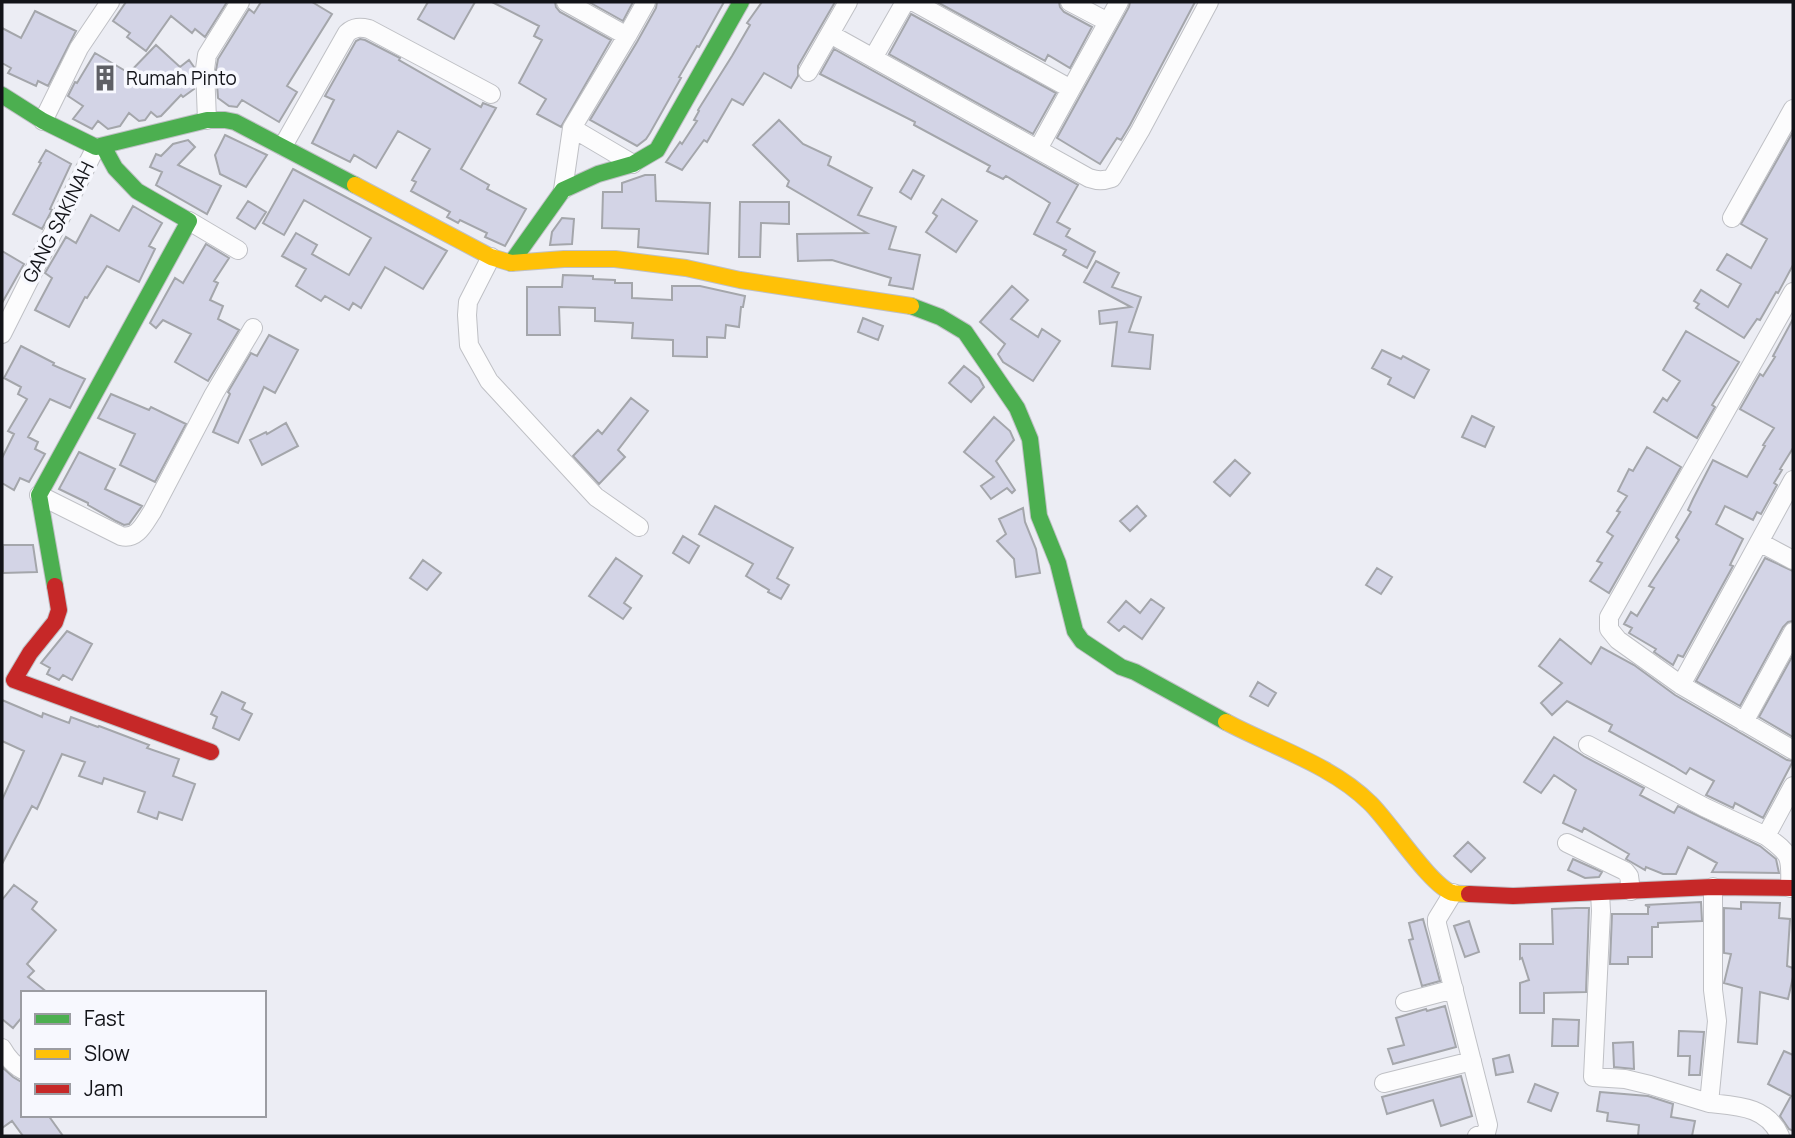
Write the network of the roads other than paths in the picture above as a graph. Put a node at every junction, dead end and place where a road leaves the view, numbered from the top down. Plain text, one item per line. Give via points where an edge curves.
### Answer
1 (110, 2) edge
2 (240, 2) edge
3 (566, 2) edge
4 (646, 2) edge
5 (741, 2) edge
6 (848, 2) edge
7 (905, 2) edge
8 (914, 2) edge
9 (1070, 2) edge
10 (1119, 2) edge
11 (1209, 2) edge
12 (1108, 22) junction
13 (830, 34) junction
14 (627, 36) junction
15 (873, 58) junction
16 (808, 72) dead end
17 (1071, 89) junction
18 (491, 94) dead end
19 (3, 100) edge
20 (1793, 109) edge
21 (207, 120) junction
22 (43, 121) junction
23 (572, 128) junction
24 (283, 146) junction
25 (99, 147) junction
26 (1038, 149) junction
27 (633, 164) junction
28 (563, 190) junction
29 (1732, 218) dead end
30 (189, 221) junction
31 (238, 250) dead end
32 (491, 257) junction
33 (510, 263) junction
34 (1793, 294) edge
35 (253, 328) dead end
36 (2, 334) edge
37 (1793, 480) edge
38 (39, 495) junction
39 (639, 527) dead end
40 (1759, 542) junction
41 (1793, 560) edge
42 (1793, 632) edge
43 (8, 679) edge
44 (1681, 685) junction
45 (1744, 722) junction
46 (1588, 745) dead end
47 (1793, 750) edge
48 (211, 751) dead end
49 (1793, 786) edge
50 (1766, 836) junction
51 (1567, 843) dead end
52 (1713, 887) junction
53 (1792, 888) edge
54 (1631, 891) junction
55 (1600, 893) junction
56 (1453, 894) junction
57 (1454, 989) junction
58 (1405, 1002) dead end
59 (2, 1048) edge
60 (1472, 1061) junction
61 (21, 1068) edge
62 (1384, 1083) dead end
63 (1709, 1103) junction
64 (1477, 1136) edge
65 (1780, 1136) edge

1 - 22 street via 79,48
2 - 21 street via 207,55
3 - 14 street
4 - 14 street
5 - 27 street via 657,150
6 - 13 street
7 - 15 street
8 - 17 street
9 - 12 street
10 - 12 street
11 - 26 street via 1112,178 1097,181
12 - 17 street
13 - 15 street
13 - 16 street
14 - 23 street
15 - 26 street
17 - 26 street
18 - 24 street via 369,29 352,29
19 - 22 street
20 - 29 street
21 - 24 street via 234,122
21 - 25 street
22 - 25 street
23 - 27 street
23 - 28 street
24 - 32 street
25 - 30 street via 137,191
25 - 36 street, GANG SAKINAH
27 - 28 street
28 - 33 street
30 - 31 street
30 - 38 street
32 - 33 street
32 - 39 street via 468,302 469,345 489,381 596,497
33 - 56 street via 615,259 686,268 916,307 965,332 1017,408 1030,439 1039,516 1082,641 1187,702 1330,772 1369,801 1437,884
34 - 44 street via 1609,617 1609,629 1618,640
35 - 38 street via 152,512 133,536 121,536
37 - 40 street
38 - 43 street via 59,610 55,622
40 - 41 street
40 - 44 street
42 - 45 street
43 - 48 street
44 - 45 street
45 - 47 street
46 - 50 street
49 - 50 street
50 - 53 street via 1791,859
51 - 54 street via 1625,871
52 - 53 street
52 - 54 street
52 - 63 street via 1717,1021
54 - 55 street
55 - 56 street
55 - 63 street via 1593,1077 1625,1079
56 - 57 street via 1437,919
57 - 58 street
57 - 60 street
59 - 61 street
60 - 62 street
60 - 64 street via 1488,1129
63 - 65 street via 1755,1110

